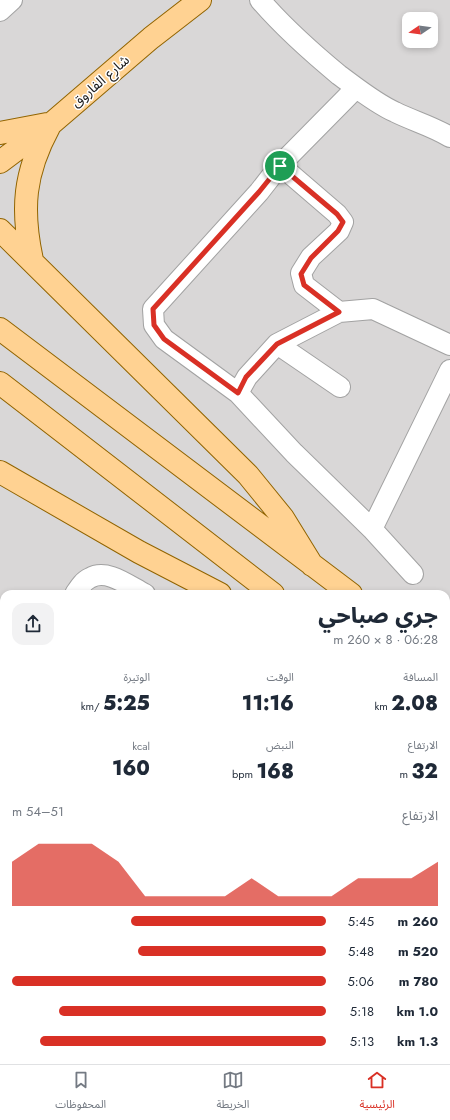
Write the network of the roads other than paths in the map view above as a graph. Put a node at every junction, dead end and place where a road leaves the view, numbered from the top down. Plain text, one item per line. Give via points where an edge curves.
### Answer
1 (12, 0) edge
2 (200, 0) edge
3 (260, 0) edge
4 (0, 11) edge
5 (356, 88) junction
6 (52, 123) junction
7 (0, 133) edge
8 (450, 137) edge
9 (0, 162) edge
10 (280, 166) junction
11 (0, 230) edge
12 (32, 260) junction
13 (339, 312) junction
14 (0, 330) edge
15 (277, 344) junction
16 (450, 345) edge
17 (450, 370) edge
18 (0, 383) edge
19 (340, 387) dead end
20 (238, 393) junction
21 (0, 472) edge
22 (372, 529) junction
23 (312, 565) junction
24 (413, 574) dead end
25 (78, 590) edge
26 (137, 590) edge
27 (212, 590) edge
28 (268, 590) edge
29 (346, 590) edge

1 - 4 street
2 - 6 main road, شارع الفاروق via 151,38
3 - 5 street via 305,48
5 - 8 street via 394,112
5 - 10 street
6 - 7 main road
6 - 9 main road, شارع الفاروق
6 - 12 main road via 40,144 27,189 27,236
10 - 13 street via 343,222 338,231 311,258 301,274 304,285
10 - 20 street via 153,309 154,325 164,339
11 - 12 main road
12 - 23 main road via 248,475 283,518
13 - 15 street
13 - 16 street via 373,309
14 - 23 main road
15 - 19 street
15 - 20 street via 246,377
17 - 22 street
18 - 28 main road
20 - 22 street via 294,453
21 - 27 main road via 139,552
22 - 24 street
23 - 29 main road
25 - 26 street via 90,578 109,575

